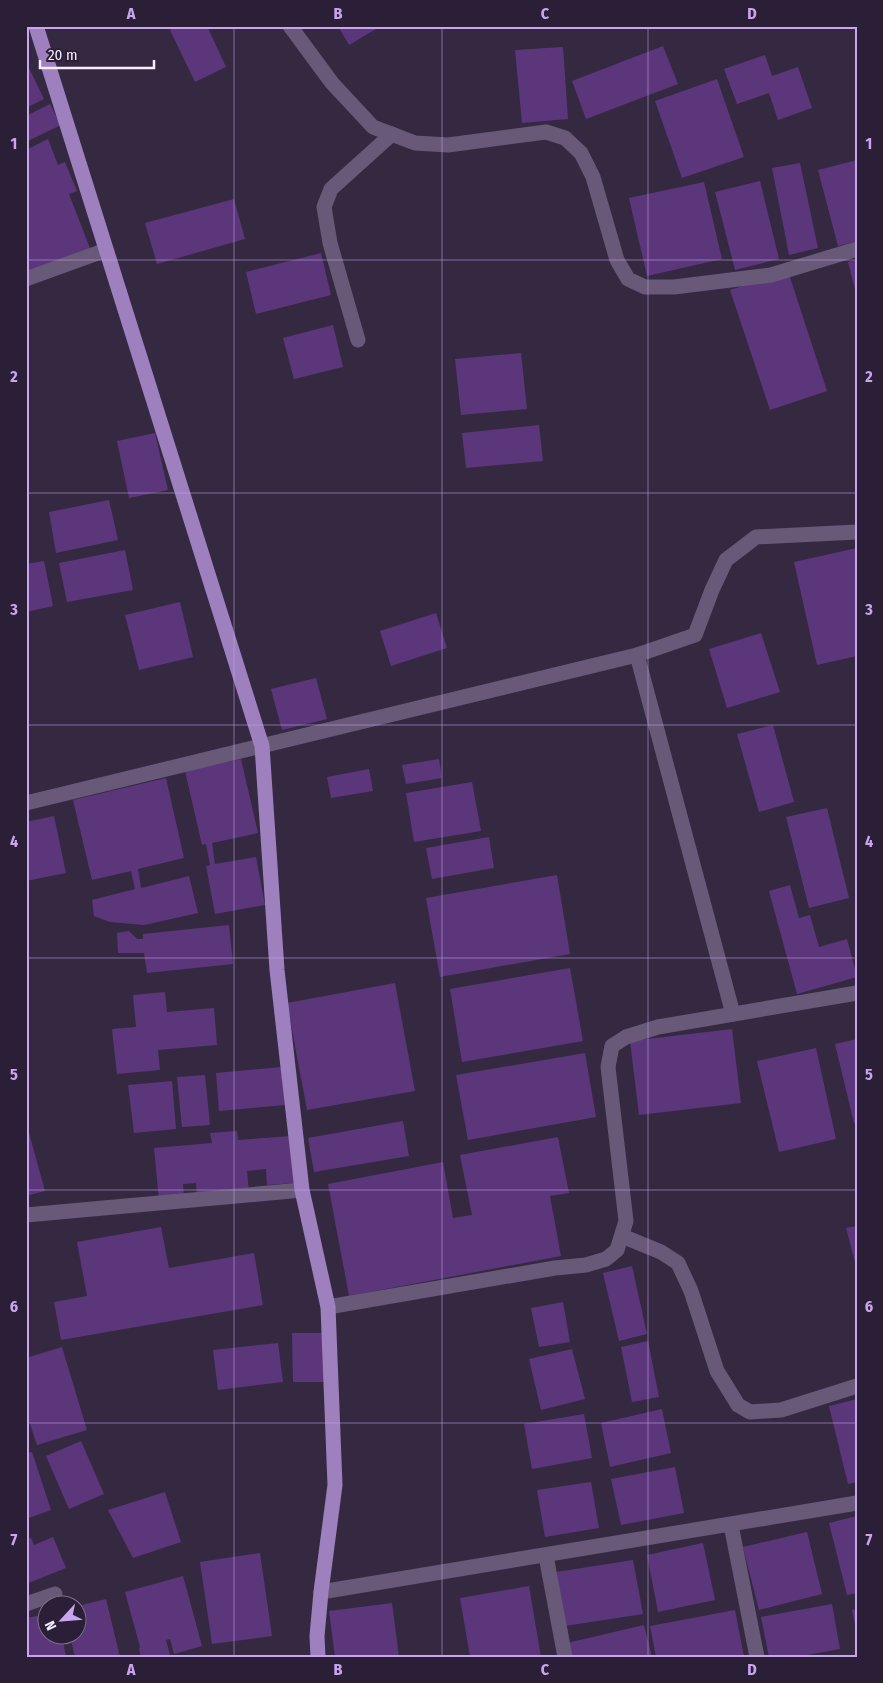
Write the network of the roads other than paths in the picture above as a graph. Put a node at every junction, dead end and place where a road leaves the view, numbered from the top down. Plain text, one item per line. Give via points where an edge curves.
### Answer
1 (35, 26) edge
2 (290, 26) edge
3 (26, 31) edge
4 (392, 134) junction
5 (857, 249) edge
6 (106, 250) junction
7 (26, 279) edge
8 (358, 340) dead end
9 (857, 532) edge
10 (637, 655) junction
11 (262, 746) junction
12 (26, 802) edge
13 (857, 993) edge
14 (733, 1014) junction
15 (302, 1190) junction
16 (26, 1215) edge
17 (622, 1236) junction
18 (328, 1307) junction
19 (857, 1386) edge
20 (857, 1503) edge
21 (731, 1525) junction
22 (546, 1556) junction
23 (321, 1592) junction
24 (54, 1594) dead end
25 (26, 1604) edge
26 (318, 1657) edge
27 (565, 1657) edge
28 (757, 1657) edge

1 - 3 main road
1 - 6 main road
2 - 4 street via 332,84 373,127
4 - 5 street via 415,143 448,145 546,132 565,138 581,152 594,177 617,260 628,279 645,287 674,287 771,275
4 - 8 street via 331,189 324,207 330,243
6 - 7 street
6 - 11 main road
9 - 10 street via 756,537 726,560 695,635
10 - 11 street
10 - 14 street
11 - 12 street
11 - 15 main road via 277,970
13 - 14 street
14 - 17 street via 658,1027 626,1037 612,1046 608,1067 626,1221
15 - 16 street
15 - 18 main road
17 - 18 street via 617,1250 606,1259 586,1265
17 - 19 street via 661,1252 678,1263 691,1291 717,1371 738,1405 750,1412 781,1410
18 - 23 main road via 335,1485
20 - 21 street
21 - 22 street
21 - 28 street
22 - 23 street
22 - 27 street
23 - 26 main road
24 - 25 street

